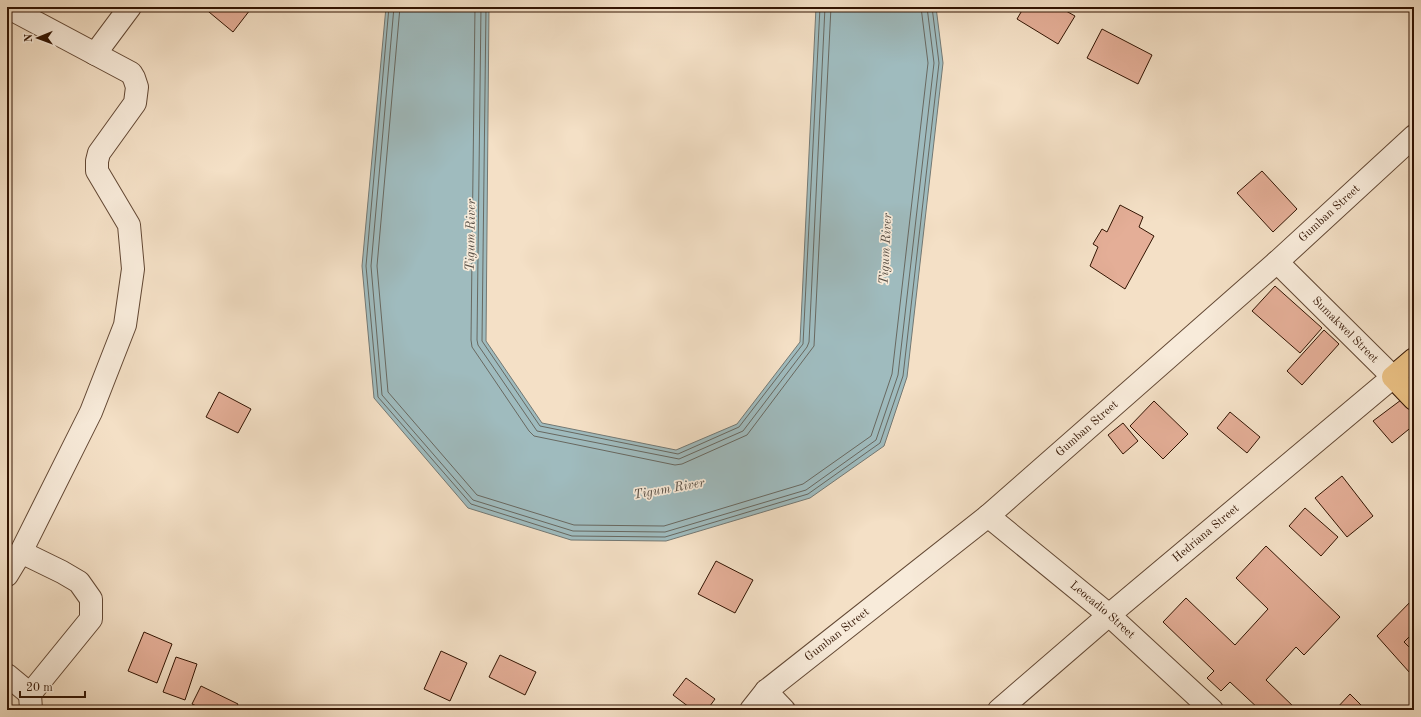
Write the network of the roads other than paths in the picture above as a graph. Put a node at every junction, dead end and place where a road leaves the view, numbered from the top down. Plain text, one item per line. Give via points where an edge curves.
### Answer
1 (7, 7) edge
2 (130, 7) edge
3 (95, 54) junction
4 (1414, 136) edge
5 (1277, 262) junction
6 (1414, 359) edge
7 (1393, 377) junction
8 (1414, 399) edge
9 (988, 516) junction
10 (21, 552) junction
11 (7, 575) edge
12 (1109, 615) junction
13 (7, 675) edge
14 (766, 691) junction
15 (31, 702) edge
16 (751, 710) edge
17 (784, 710) edge
18 (999, 710) edge
19 (1212, 710) edge

1 - 3 street
2 - 3 street
3 - 10 street via 131,73 137,87 135,103 99,153 97,161 97,170 129,225 133,269 125,325 91,412
4 - 5 street, Gumban Street
5 - 7 street, Sumakwel Street
5 - 9 street, Gumban Street
6 - 7 main road, Hedriana Street
7 - 8 main road, Sumakwel Street
7 - 12 street, Hedriana Street
9 - 12 street, Leocadio Street
9 - 14 street, Gumban Street
10 - 11 street
10 - 15 street via 79,582 91,600 91,619
12 - 18 street, Hedriana Street
12 - 19 street, Leocadio Street
13 - 15 street
14 - 16 street, Gumban Street
14 - 17 street

